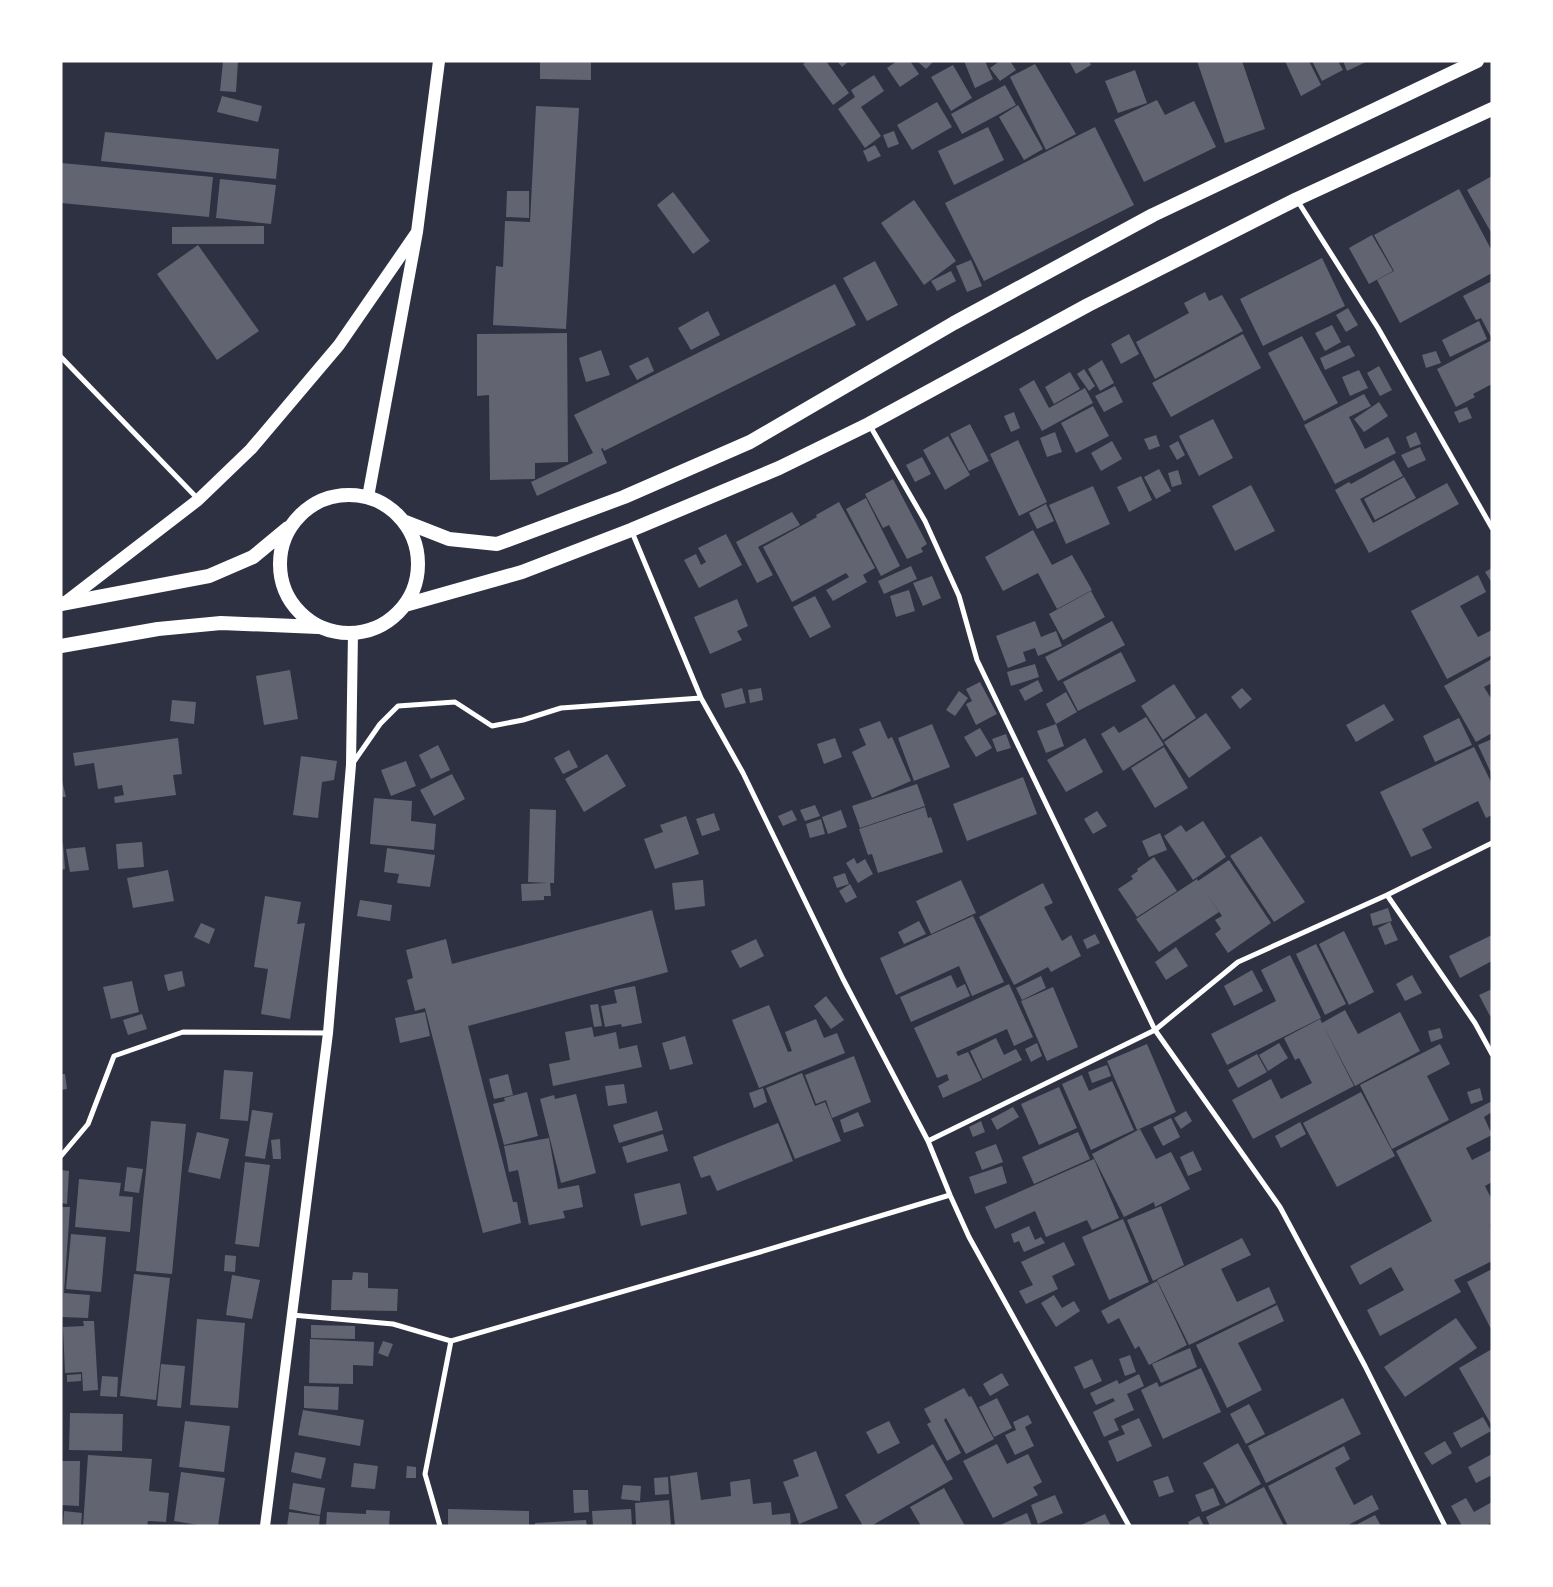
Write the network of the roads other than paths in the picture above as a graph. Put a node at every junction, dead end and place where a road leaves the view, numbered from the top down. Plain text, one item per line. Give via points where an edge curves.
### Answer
1 (439, 61) edge
2 (1477, 61) edge
3 (1492, 110) edge
4 (1297, 199) junction
5 (418, 232) junction
6 (61, 357) edge
7 (869, 424) junction
8 (368, 497) junction
9 (198, 500) junction
10 (403, 521) junction
11 (291, 526) junction
12 (1492, 528) edge
13 (631, 530) junction
14 (62, 604) edge
15 (405, 604) junction
16 (318, 627) junction
17 (353, 632) junction
18 (61, 646) edge
19 (701, 698) junction
20 (351, 765) junction
21 (1492, 843) edge
22 (1388, 895) junction
23 (1155, 1030) junction
24 (328, 1033) junction
25 (1492, 1054) edge
26 (928, 1141) junction
27 (61, 1156) edge
28 (950, 1195) junction
29 (291, 1315) junction
30 (451, 1341) junction
31 (265, 1526) edge
32 (440, 1526) edge
33 (1129, 1526) edge
34 (1446, 1526) edge

1 - 5 main road
2 - 10 highway via 1153,216 954,323 750,442 624,498 497,544 449,539
3 - 4 highway
4 - 7 highway via 1088,305
4 - 12 street via 1378,328
5 - 8 main road
5 - 9 main road via 339,345 251,449
6 - 9 street
7 - 13 highway via 779,468
7 - 23 street via 925,521 960,596 977,660
8 - 10 highway via 387,506
8 - 11 highway via 346,494 325,499 306,510
9 - 14 main road
10 - 15 highway via 414,540 418,561 415,583
11 - 14 highway via 253,557 209,576
11 - 16 highway via 282,545 279,570 285,593 299,613
13 - 15 highway via 522,572
13 - 19 street
15 - 17 highway via 388,622 366,632
16 - 17 highway via 341,634
16 - 18 highway via 221,623 158,629
17 - 20 main road
19 - 20 street via 561,708 492,726 455,702 398,706 380,724
19 - 26 street via 743,773 843,979
20 - 24 main road
21 - 22 street
22 - 23 street via 1238,962
22 - 25 street via 1475,1023
23 - 26 street
23 - 34 street via 1280,1207
24 - 27 street via 183,1032 114,1056 88,1124
24 - 29 main road
26 - 28 street
28 - 30 street
28 - 33 street via 969,1237
29 - 30 street via 393,1324
29 - 31 main road
30 - 32 street via 425,1474

